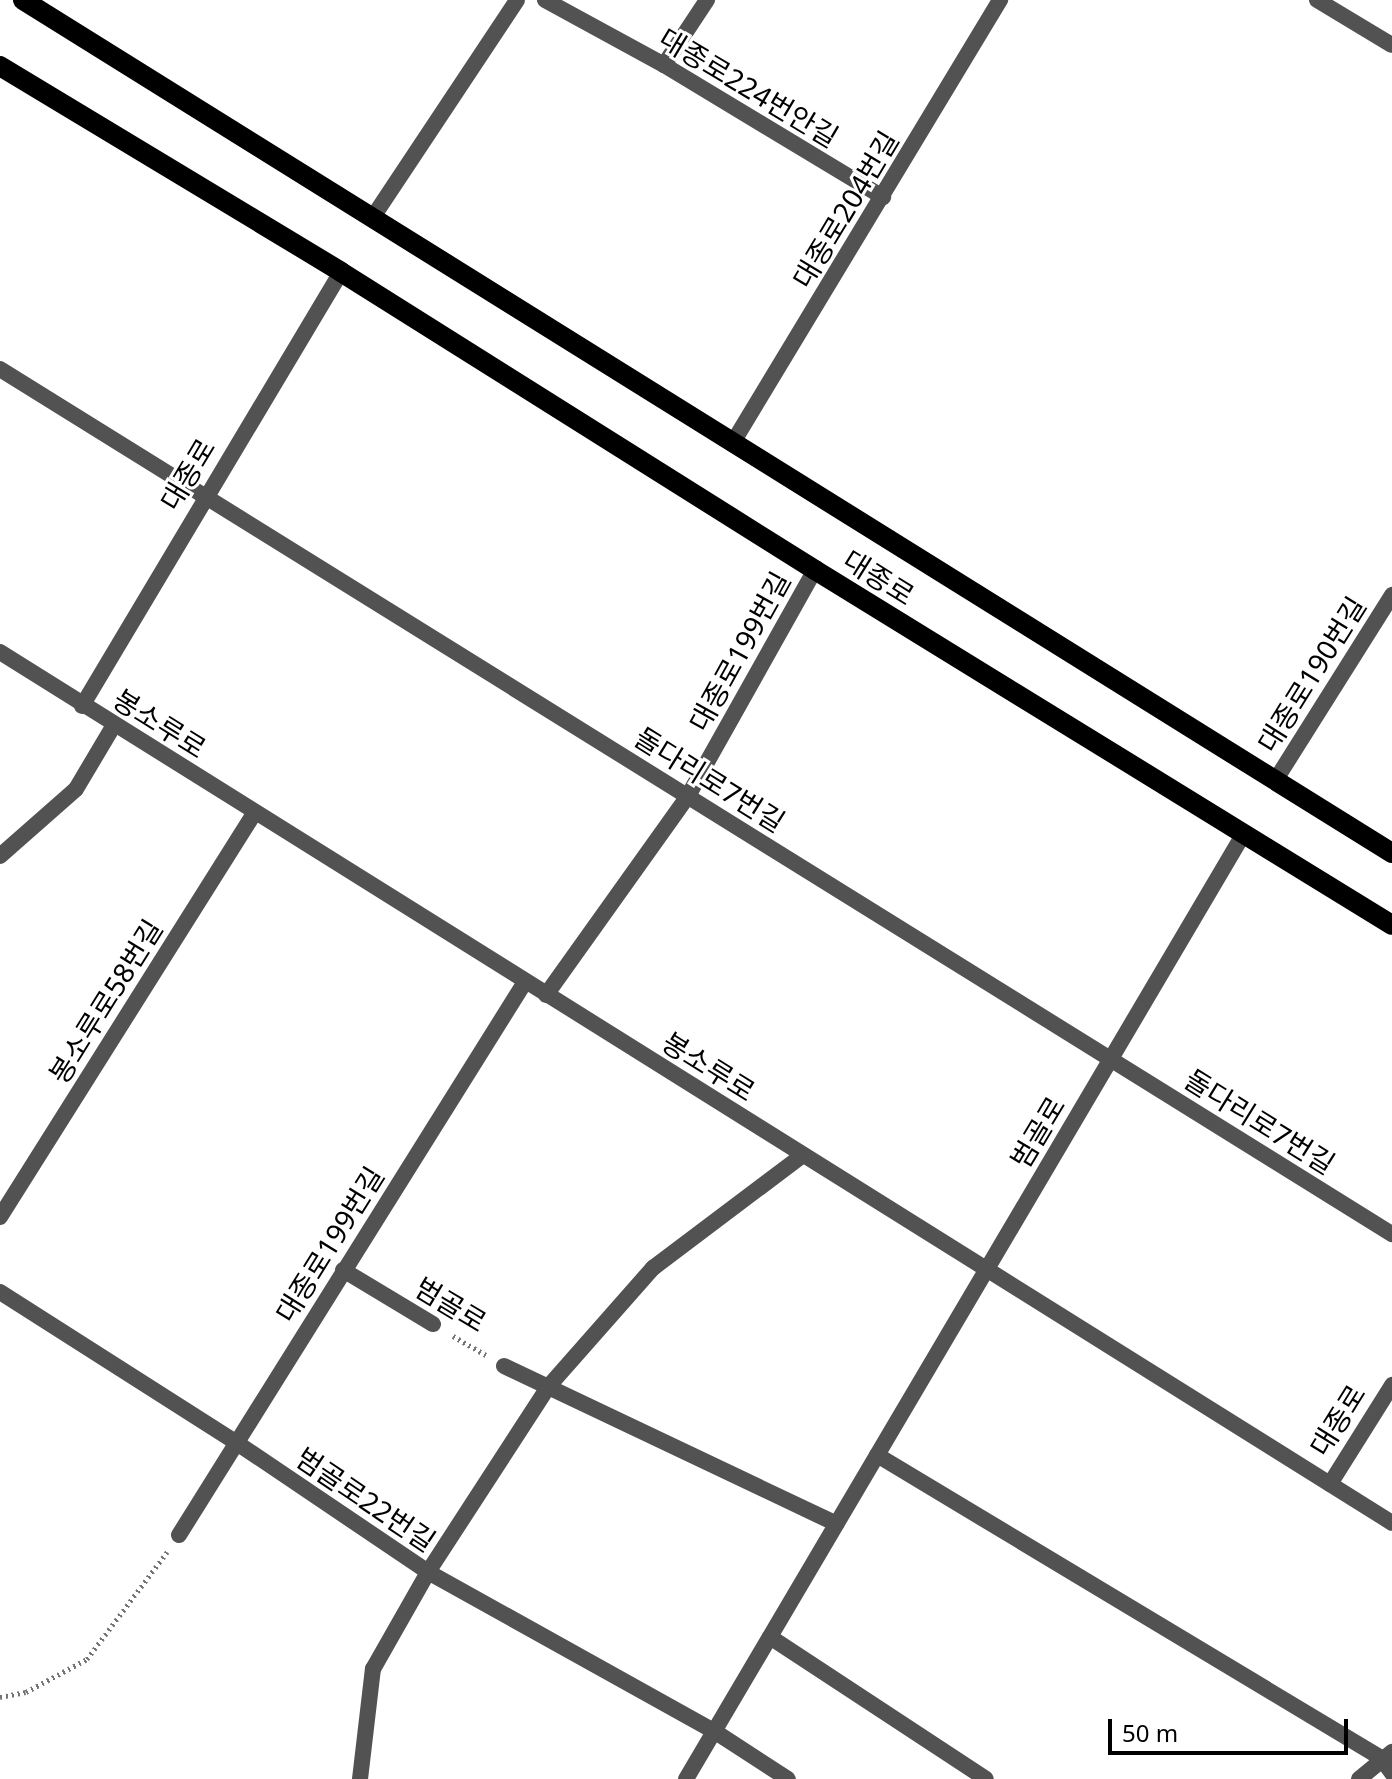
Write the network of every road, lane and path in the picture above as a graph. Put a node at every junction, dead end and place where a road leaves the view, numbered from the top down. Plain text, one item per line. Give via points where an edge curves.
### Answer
1 (23, 0) edge
2 (517, 0) edge
3 (545, 0) edge
4 (707, 0) edge
5 (1000, 0) edge
6 (1317, 0) edge
7 (1392, 45) edge
8 (664, 65) junction
9 (0, 66) edge
10 (883, 197) junction
11 (373, 217) junction
12 (341, 272) junction
13 (0, 369) edge
14 (732, 444) junction
15 (206, 497) junction
16 (815, 570) junction
17 (1392, 595) edge
18 (0, 652) edge
19 (82, 706) junction
20 (114, 725) junction
21 (1275, 781) junction
22 (688, 796) junction
23 (254, 813) junction
24 (1243, 835) junction
25 (1392, 853) edge
26 (0, 856) edge
27 (1392, 925) edge
28 (525, 982) junction
29 (546, 995) junction
30 (1111, 1059) junction
31 (803, 1155) junction
32 (0, 1217) edge
33 (1392, 1234) edge
34 (343, 1270) junction
35 (986, 1270) junction
36 (0, 1292) edge
37 (433, 1324) joint
38 (504, 1366) joint
39 (1392, 1385) edge
40 (548, 1387) junction
41 (237, 1443) junction
42 (877, 1455) junction
43 (1330, 1484) junction
44 (1392, 1523) edge
45 (836, 1524) junction
46 (179, 1535) joint
47 (428, 1572) junction
48 (770, 1637) junction
49 (0, 1697) edge
50 (714, 1731) junction
51 (1387, 1755) edge
52 (1392, 1773) edge
53 (360, 1779) edge
54 (686, 1779) edge
55 (788, 1779) edge
56 (986, 1779) edge
57 (1359, 1779) edge

1 - 11 main road, 대종로
2 - 11 street
3 - 8 street, 대종로224번안길
4 - 8 street
5 - 10 street, 대종로204번길
6 - 7 street
8 - 10 street, 대종로224번안길
9 - 12 main road, 대종로
10 - 14 street, 대종로204번길
11 - 14 main road, 대종로
12 - 15 street, 대종로
12 - 16 main road, 대종로
13 - 15 street, 돌다리로7번길
14 - 21 main road, 대종로
15 - 19 street, 대종로
15 - 22 street, 돌다리로7번길
16 - 22 street, 대종로199번길
16 - 24 main road, 대종로
17 - 21 street, 대종로190번길
18 - 19 street, 봉소루로
19 - 20 street, 봉소루로
20 - 23 street, 봉소루로
20 - 26 street via 76,789
21 - 25 main road, 대종로
22 - 29 street, 대종로199번길
22 - 30 street, 돌다리로7번길
23 - 28 street, 봉소루로
23 - 32 street, 봉소루로58번길
24 - 27 main road, 대종로
24 - 30 street, 범골로
28 - 29 street, 봉소루로
28 - 34 street, 대종로199번길
29 - 31 street, 봉소루로
30 - 33 street, 돌다리로7번길
30 - 35 street, 범골로
31 - 35 street, 봉소루로
31 - 40 street via 653,1268
34 - 37 street, 범골로
34 - 41 street, 대종로199번길
35 - 42 street, 범골로
35 - 43 street, 봉소루로
36 - 41 street, 범골로22번길
37 - 38 path, 범골로
38 - 40 street, 범골로
39 - 43 street, 대종로
40 - 45 street, 범골로
40 - 47 street
41 - 46 street, 대종로199번길
41 - 47 street, 범골로22번길
42 - 45 street, 범골로
42 - 51 street
43 - 44 street, 봉소루로
45 - 48 street, 범골로
46 - 49 path via 87,1659 26,1692
47 - 50 street, 범골로22번길
47 - 53 street via 373,1669
48 - 50 street, 범골로
48 - 56 street
50 - 54 street, 범골로
50 - 55 street, 범골로22번길
51 - 52 street
51 - 57 street

